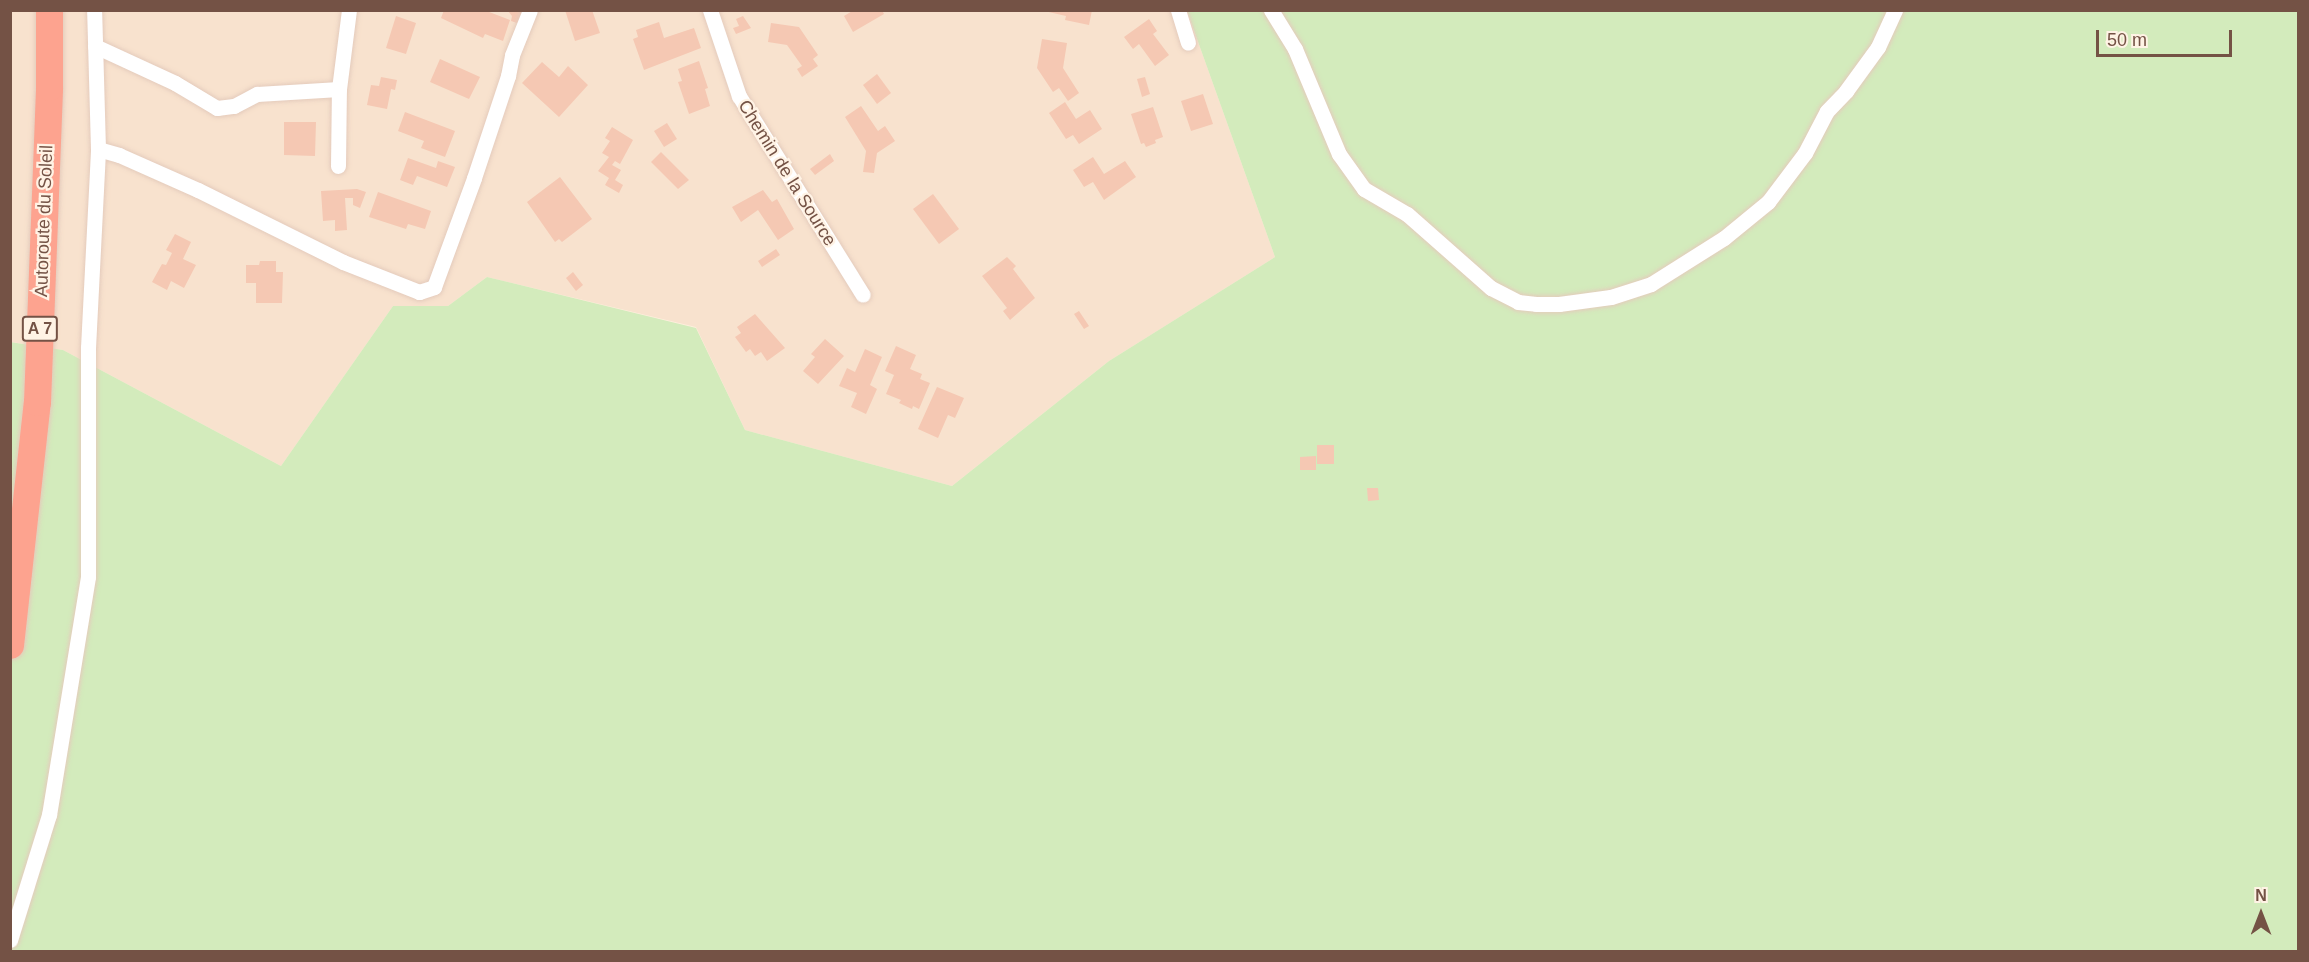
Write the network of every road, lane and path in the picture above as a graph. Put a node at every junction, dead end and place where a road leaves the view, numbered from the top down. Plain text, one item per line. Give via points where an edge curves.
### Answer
1 (48, 10) edge
2 (94, 10) edge
3 (349, 10) edge
4 (530, 10) edge
5 (710, 10) edge
6 (1271, 10) edge
7 (1895, 10) edge
8 (1179, 11) edge
9 (1188, 43) dead end
10 (95, 46) junction
11 (339, 89) junction
12 (98, 149) junction
13 (338, 166) dead end
14 (863, 296) dead end
15 (10, 645) edge
16 (10, 940) edge

1 - 15 highway, Autoroute du Soleil / A 7 via 38,402
2 - 10 street
3 - 11 street
4 - 12 street via 434,287 419,292 343,262 198,190
5 - 14 street, Chemin de la Source via 739,96
6 - 7 street via 1295,49 1340,154 1364,189 1407,214 1504,297 1518,302 1559,304 1611,297 1650,284 1724,238 1768,202 1805,153 1827,111 1878,47
8 - 9 street
10 - 11 street via 175,83 217,108 234,106 257,94
10 - 12 street
11 - 13 street
12 - 16 street via 88,348 88,577 49,815

